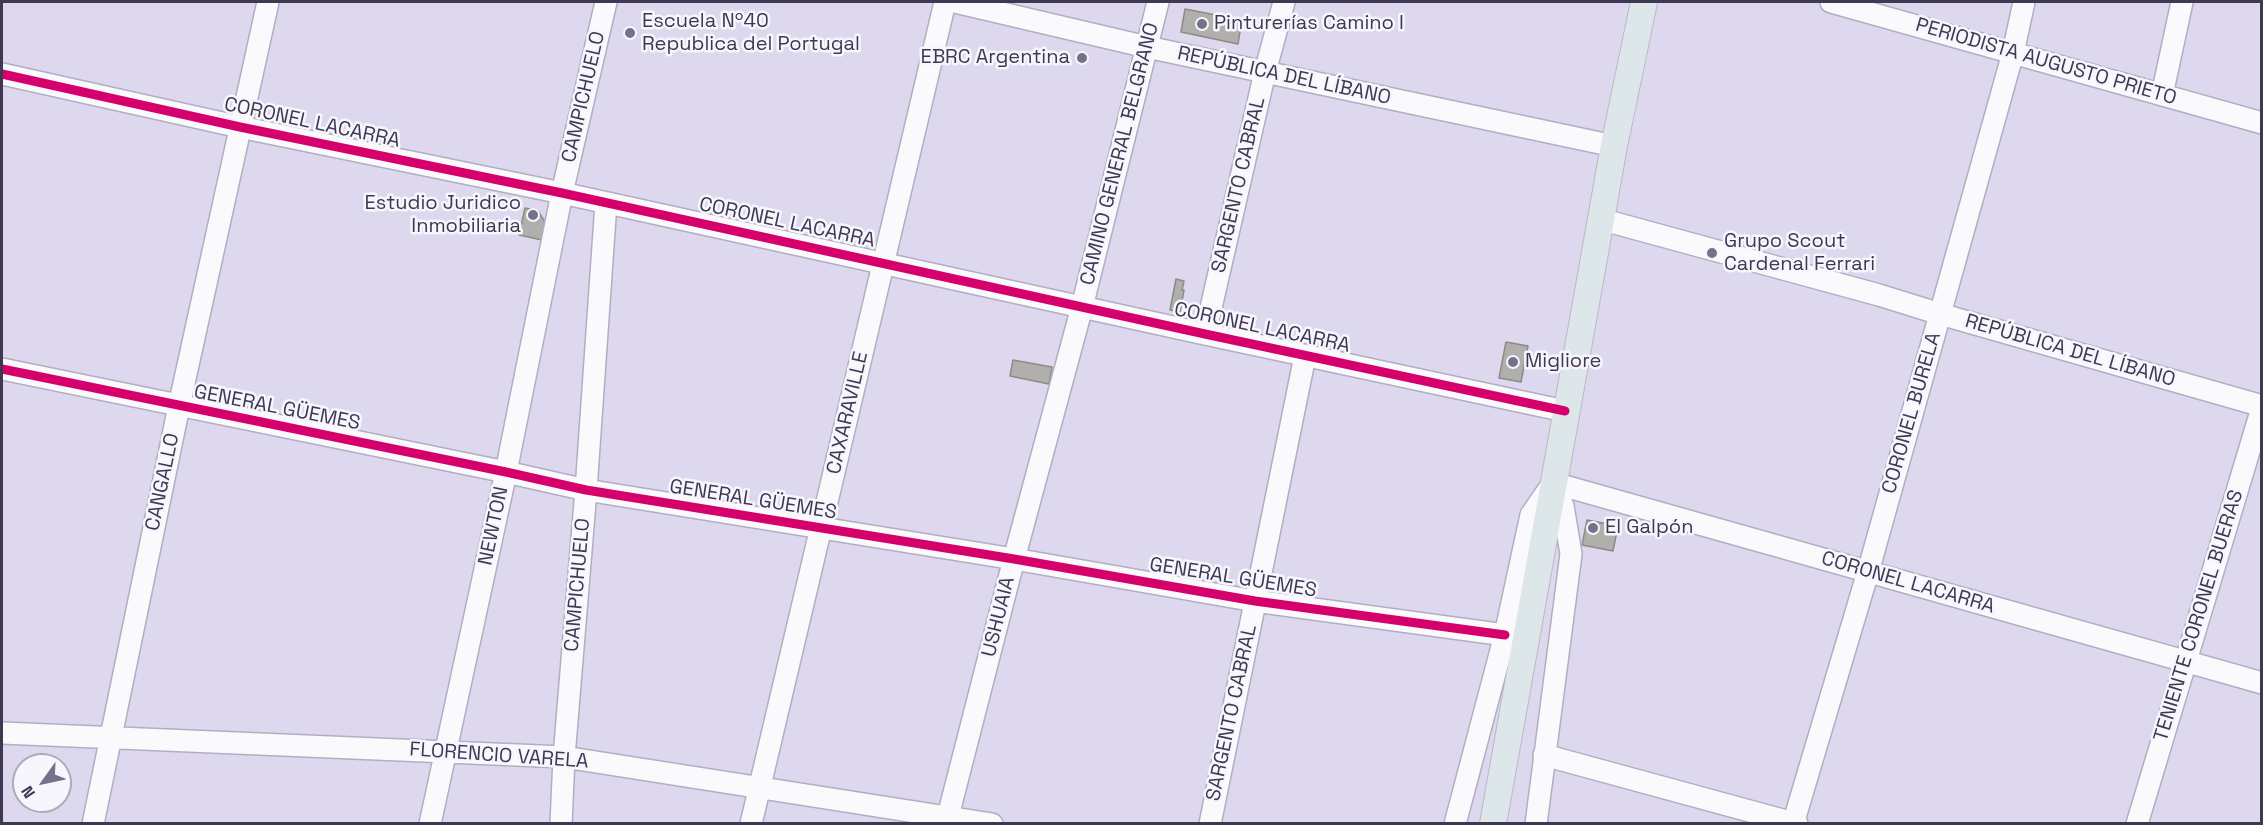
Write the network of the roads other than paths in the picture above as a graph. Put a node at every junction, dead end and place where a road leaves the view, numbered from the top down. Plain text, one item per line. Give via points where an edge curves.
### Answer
1 (268, 2) edge
2 (606, 2) edge
3 (945, 2) edge
4 (955, 2) edge
5 (1158, 2) edge
6 (1284, 2) edge
7 (1644, 2) edge
8 (1830, 2) edge
9 (2024, 2) edge
10 (2182, 2) edge
11 (1148, 47) junction
12 (2013, 53) junction
13 (1265, 72) junction
14 (2, 74) edge
15 (2162, 95) junction
16 (2262, 123) edge
17 (240, 127) junction
18 (1614, 146) junction
19 (562, 193) junction
20 (606, 203) junction
21 (1600, 219) junction
22 (883, 262) junction
23 (1082, 307) junction
24 (1940, 314) junction
25 (1205, 334) junction
26 (1305, 356) junction
27 (2, 369) edge
28 (179, 406) junction
29 (2262, 407) edge
30 (1565, 411) junction
31 (506, 472) junction
32 (1554, 483) junction
33 (586, 490) junction
34 (822, 530) junction
35 (1014, 559) junction
36 (1868, 572) junction
37 (1255, 601) junction
38 (1505, 635) junction
39 (2185, 662) junction
40 (2262, 683) edge
41 (2, 733) edge
42 (110, 738) junction
43 (444, 752) junction
44 (1544, 755) junction
45 (564, 757) junction
46 (760, 786) junction
47 (947, 820) edge
48 (1795, 823) edge
49 (93, 824) edge
50 (430, 824) edge
51 (561, 824) edge
52 (751, 824) edge
53 (992, 824) edge
54 (1210, 824) edge
55 (1455, 824) edge
56 (1493, 824) edge
57 (1536, 824) edge
58 (2137, 824) edge

1 - 17 street, CANGALLO
2 - 19 street, CAMPICHUELO
3 - 22 street, CAXARAVILLE
4 - 11 street, REPÚBLICA DEL LÍBANO
5 - 11 street, CAMINO GENERAL BELGRANO
6 - 13 street, SARGENTO CABRAL
7 - 18 main road
8 - 12 street, PERIODISTA AUGUSTO PRIETO
9 - 12 street, CORONEL BURELA
10 - 15 street
11 - 13 street, REPÚBLICA DEL LÍBANO
11 - 23 street, CAMINO GENERAL BELGRANO
12 - 15 street, PERIODISTA AUGUSTO PRIETO
12 - 24 street, CORONEL BURELA
13 - 18 street, REPÚBLICA DEL LÍBANO
13 - 25 street, SARGENTO CABRAL
14 - 17 street, CORONEL LACARRA
15 - 16 street, PERIODISTA AUGUSTO PRIETO
17 - 19 street, CORONEL LACARRA
17 - 28 street, CANGALLO
18 - 21 main road
19 - 20 street, CORONEL LACARRA
19 - 31 street, NEWTON
20 - 22 street, CORONEL LACARRA
20 - 33 street, CAMPICHUELO
21 - 24 street, REPÚBLICA DEL LÍBANO
21 - 30 main road
22 - 23 street, CORONEL LACARRA
22 - 34 street, CAXARAVILLE
23 - 25 street, CORONEL LACARRA
23 - 35 street, USHUAIA
24 - 29 street, REPÚBLICA DEL LÍBANO
24 - 36 street, CORONEL BURELA
25 - 26 street, CORONEL LACARRA
26 - 30 street, CORONEL LACARRA
26 - 37 street, SARGENTO CABRAL
27 - 28 street, GENERAL GÜEMES
28 - 31 street, GENERAL GÜEMES
28 - 42 street, CANGALLO
29 - 39 street, TENIENTE CORONEL BUERAS
30 - 32 main road
31 - 33 street, GENERAL GÜEMES
31 - 43 street, NEWTON
32 - 36 street, CORONEL LACARRA
32 - 38 street via 1531,515
32 - 44 street via 1563,506 1571,554
32 - 56 main road
33 - 34 street, GENERAL GÜEMES
33 - 45 street, CAMPICHUELO
34 - 35 street, GENERAL GÜEMES
34 - 46 street, CAXARAVILLE
35 - 37 street, GENERAL GÜEMES
35 - 47 street, USHUAIA
36 - 39 street, CORONEL LACARRA
36 - 48 street, CORONEL BURELA
37 - 38 street, GENERAL GÜEMES
37 - 54 street, SARGENTO CABRAL
38 - 55 street
39 - 40 street, CORONEL LACARRA
39 - 58 street, TENIENTE CORONEL BUERAS
41 - 42 street, FLORENCIO VARELA
42 - 43 street, FLORENCIO VARELA
42 - 49 street, CANGALLO
43 - 45 street, FLORENCIO VARELA
43 - 50 street, NEWTON
44 - 48 street
44 - 57 street
45 - 46 street, FLORENCIO VARELA
45 - 51 street, CAMPICHUELO
46 - 47 street, FLORENCIO VARELA
46 - 52 street, CAXARAVILLE
47 - 53 street, FLORENCIO VARELA

